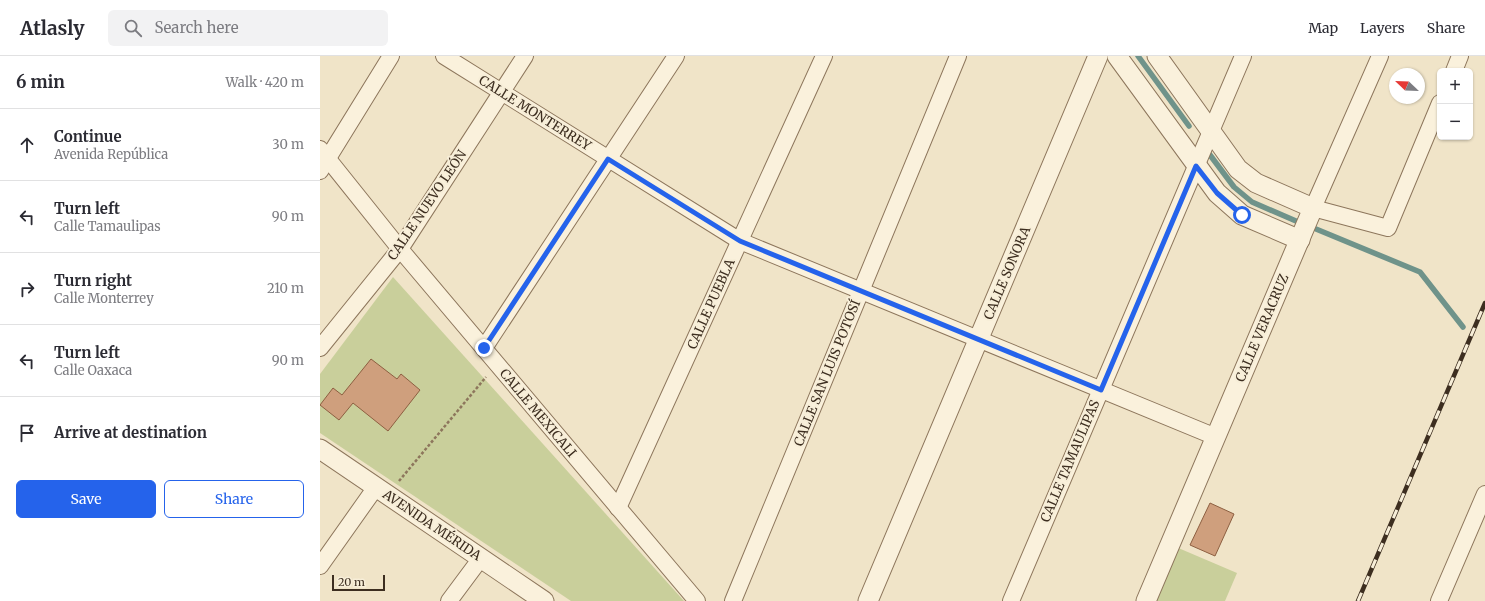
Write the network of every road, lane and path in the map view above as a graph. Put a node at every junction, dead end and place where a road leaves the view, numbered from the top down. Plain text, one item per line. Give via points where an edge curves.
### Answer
1 (391, 56) edge
2 (444, 56) edge
3 (525, 56) edge
4 (676, 56) edge
5 (824, 56) edge
6 (958, 56) edge
7 (1098, 56) edge
8 (1117, 56) edge
9 (1157, 56) edge
10 (1243, 56) edge
11 (1380, 56) edge
12 (1460, 56) edge
13 (1455, 68) edge
14 (502, 92) junction
15 (1440, 104) edge
16 (1211, 131) junction
17 (323, 159) edge
18 (608, 159) junction
19 (1196, 166) junction
20 (1313, 208) junction
21 (1300, 240) junction
22 (740, 241) junction
23 (400, 249) junction
24 (861, 291) junction
25 (979, 339) junction
26 (320, 348) edge
27 (484, 348) junction
28 (497, 364) junction
29 (1101, 390) junction
30 (1216, 437) junction
31 (320, 449) edge
32 (382, 491) junction
33 (1485, 494) edge
34 (618, 508) junction
35 (481, 558) junction
36 (320, 566) edge
37 (449, 601) edge
38 (544, 601) edge
39 (697, 601) edge
40 (733, 601) edge
41 (868, 601) edge
42 (1011, 601) edge
43 (1146, 601) edge
44 (1439, 601) edge

1 - 17 street
2 - 14 street, CALLE MONTERREY
3 - 14 street, CALLE NUEVO LEÓN
4 - 18 street
5 - 22 street, CALLE PUEBLA
6 - 24 street, CALLE SAN LUIS POTOSÍ
7 - 25 street, CALLE SONORA
8 - 19 street
9 - 16 street
10 - 16 street, CALLE TAMAULIPAS
11 - 20 street, CALLE VERACRUZ
12 - 13 street
14 - 18 street, CALLE MONTERREY
14 - 23 street, CALLE NUEVO LEÓN
15 - 20 street via 1388,228
16 - 19 street, CALLE TAMAULIPAS
16 - 20 street via 1238,169 1256,183
17 - 23 street, CALLE MEXICALI
18 - 22 street, CALLE MONTERREY
18 - 27 street
19 - 21 street via 1217,193 1242,215
19 - 29 street, CALLE TAMAULIPAS
20 - 21 street, CALLE VERACRUZ
21 - 30 street, CALLE VERACRUZ
22 - 24 street, CALLE MONTERREY
22 - 34 street, CALLE PUEBLA
23 - 26 street, CALLE NUEVO LEÓN
23 - 27 street, CALLE MEXICALI
24 - 25 street, CALLE MONTERREY
24 - 40 street, CALLE SAN LUIS POTOSÍ
25 - 29 street, CALLE MONTERREY
25 - 41 street, CALLE SONORA
27 - 28 street, CALLE MEXICALI
28 - 32 path
28 - 34 street, CALLE MEXICALI
29 - 30 street, CALLE MONTERREY
29 - 42 street, CALLE TAMAULIPAS
30 - 43 street, CALLE VERACRUZ
31 - 32 street, AVENIDA MÉRIDA
32 - 35 street, AVENIDA MÉRIDA
32 - 36 street
33 - 44 street
34 - 39 street, CALLE MEXICALI
35 - 37 street
35 - 38 street, AVENIDA MÉRIDA

